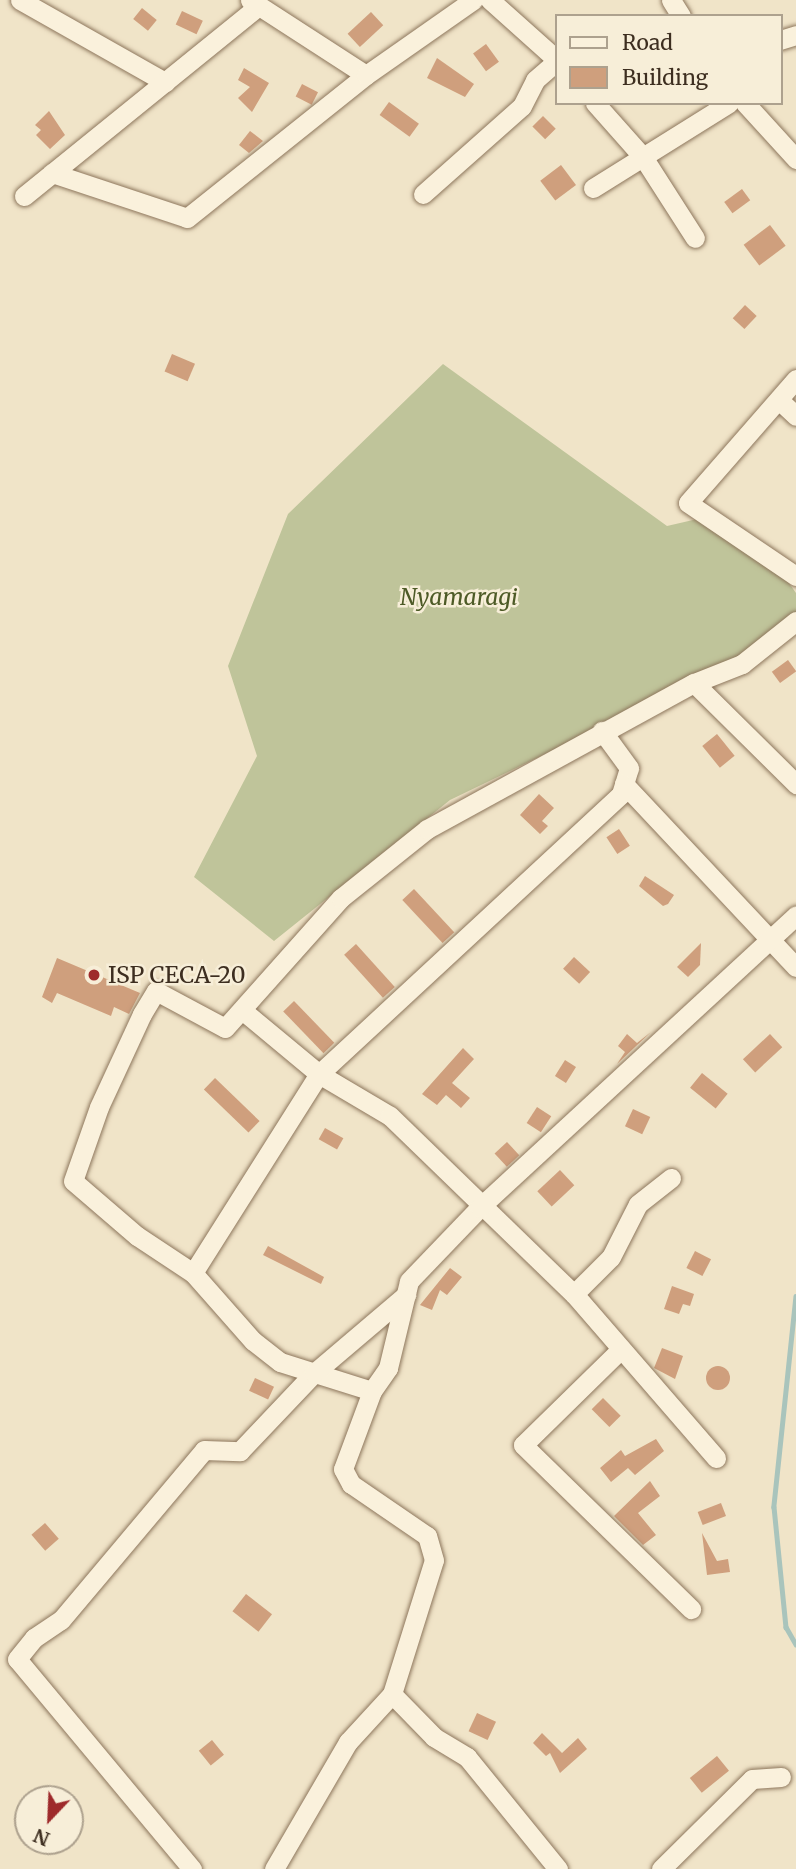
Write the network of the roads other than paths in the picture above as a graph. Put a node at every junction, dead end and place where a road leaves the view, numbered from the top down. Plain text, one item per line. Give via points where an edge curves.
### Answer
1 (20, 0) edge
2 (473, 0) edge
3 (490, 0) edge
4 (254, 3) edge
5 (554, 59) edge
6 (554, 63) edge
7 (366, 75) junction
8 (165, 82) junction
9 (597, 105) edge
10 (726, 105) edge
11 (747, 105) edge
12 (643, 157) junction
13 (796, 159) edge
14 (52, 173) junction
15 (593, 188) dead end
16 (423, 194) dead end
17 (24, 196) dead end
18 (695, 238) dead end
19 (796, 379) edge
20 (779, 400) junction
21 (796, 416) edge
22 (796, 576) edge
23 (796, 621) edge
24 (694, 682) junction
25 (603, 732) junction
26 (624, 784) junction
27 (796, 784) edge
28 (796, 915) edge
29 (770, 939) junction
30 (796, 967) edge
31 (242, 1010) junction
32 (319, 1074) junction
33 (671, 1178) dead end
34 (480, 1207) junction
35 (193, 1273) junction
36 (574, 1294) junction
37 (406, 1295) junction
38 (621, 1349) junction
39 (314, 1373) junction
40 (372, 1391) junction
41 (716, 1458) dead end
42 (691, 1609) dead end
43 (392, 1694) junction
44 (780, 1777) dead end
45 (192, 1869) edge
46 (274, 1869) edge
47 (558, 1869) edge
48 (661, 1869) edge

1 - 8 street
2 - 7 street
3 - 5 street
4 - 7 street
4 - 8 street
6 - 16 street via 535,79 522,106
7 - 14 street via 187,218
8 - 14 street
9 - 12 street
10 - 12 street
11 - 13 street
12 - 15 street
12 - 18 street
14 - 17 street
19 - 20 street
20 - 21 street
20 - 22 street via 688,503
23 - 24 street via 742,664
24 - 25 street
24 - 27 street
25 - 26 street via 629,768
25 - 31 street via 426,829 341,898
26 - 29 street
26 - 32 street via 621,794
28 - 29 street
29 - 30 street
29 - 34 street
31 - 32 street
31 - 35 street via 225,1028 217,1027 173,995 156,990 99,1107 73,1181 137,1236
32 - 34 street via 390,1116
32 - 35 street
33 - 36 street via 638,1204 611,1257
34 - 36 street
34 - 37 street via 409,1281
35 - 39 street via 253,1341 281,1362
36 - 38 street
37 - 39 street
37 - 40 street via 388,1368
38 - 41 street
38 - 42 street via 523,1444
39 - 40 street
39 - 45 street via 240,1451 204,1450 61,1620 34,1638 17,1660
40 - 43 street via 343,1469 351,1485 427,1536 433,1560
43 - 46 street via 348,1742
43 - 47 street via 434,1737 467,1757
44 - 48 street via 752,1779

